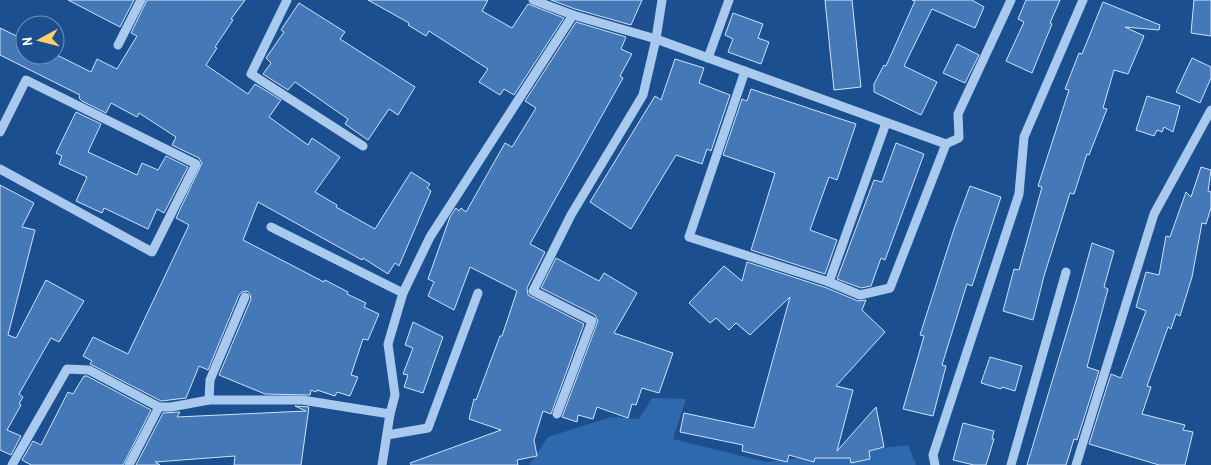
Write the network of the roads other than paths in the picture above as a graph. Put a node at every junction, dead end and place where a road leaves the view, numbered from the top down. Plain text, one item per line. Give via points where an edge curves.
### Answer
1 (141, 0) edge
2 (287, 0) edge
3 (533, 0) edge
4 (662, 0) edge
5 (729, 0) edge
6 (1011, 0) edge
7 (1083, 0) edge
8 (573, 15) junction
9 (656, 39) junction
10 (118, 46) dead end
11 (708, 58) junction
12 (745, 72) junction
13 (1211, 110) edge
14 (886, 122) junction
15 (0, 132) edge
16 (946, 144) junction
17 (363, 146) dead end
18 (0, 169) edge
19 (270, 227) dead end
20 (1066, 272) dead end
21 (829, 282) junction
22 (403, 293) junction
23 (478, 293) dead end
24 (245, 297) dead end
25 (209, 400) junction
26 (160, 406) junction
27 (390, 414) junction
28 (557, 414) dead end
29 (387, 435) junction
30 (12, 465) edge
31 (129, 465) edge
32 (382, 465) edge
33 (935, 465) edge
34 (1012, 465) edge
35 (1076, 465) edge

1 - 10 street
2 - 17 street via 251,74
3 - 8 street
4 - 9 street
5 - 11 street
6 - 16 street via 958,114 959,138
7 - 33 street via 1024,136 1019,194 933,456
8 - 9 street
8 - 22 street via 430,237
9 - 11 street
9 - 28 street via 643,95 572,215 533,291 592,321
11 - 12 street
12 - 14 street
12 - 21 street via 689,237
13 - 35 street via 1154,214
14 - 16 street
14 - 21 street
15 - 18 street via 26,80 196,164 152,252
16 - 21 street via 890,288 860,295
19 - 22 street
20 - 34 street
22 - 27 street via 388,344 395,395
23 - 29 street via 428,428
24 - 25 street via 210,380
25 - 26 street via 171,408
25 - 27 street via 302,400
26 - 30 street via 89,370 67,369
26 - 31 street
27 - 29 street
29 - 32 street

